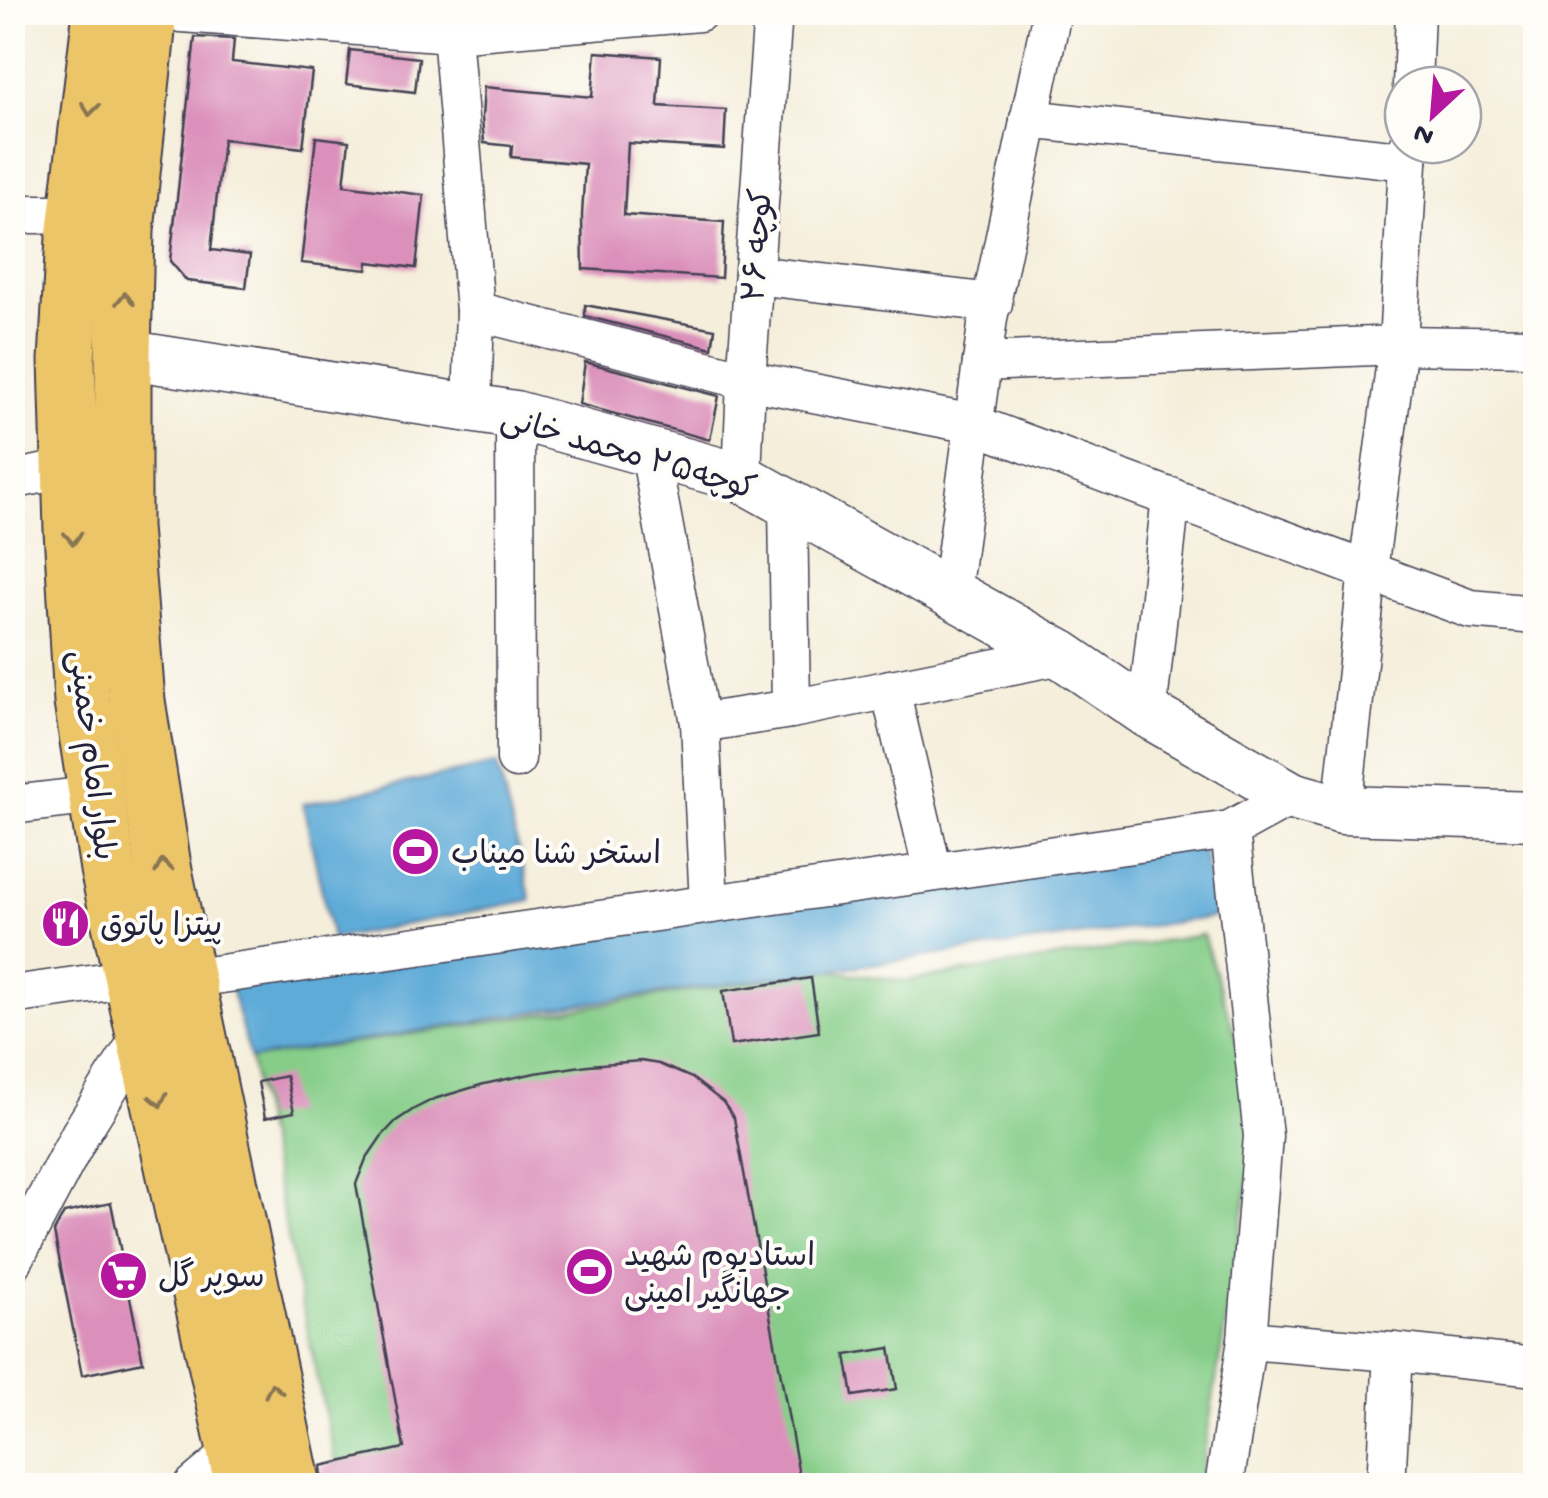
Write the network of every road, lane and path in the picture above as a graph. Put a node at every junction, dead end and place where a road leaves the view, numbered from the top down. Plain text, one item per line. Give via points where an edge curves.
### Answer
1 (101, 12) edge
2 (149, 12) edge
3 (168, 12) edge
4 (699, 12) edge
5 (773, 12) edge
6 (1052, 12) edge
7 (1416, 12) edge
8 (452, 33) junction
9 (1413, 65) edge
10 (1029, 120) junction
11 (1383, 151) edge
12 (1407, 165) edge
13 (12, 214) edge
14 (77, 214) junction
15 (754, 274) junction
16 (993, 303) junction
17 (475, 312) junction
18 (1398, 345) junction
19 (1536, 348) edge
20 (123, 354) junction
21 (982, 362) junction
22 (746, 380) junction
23 (494, 412) junction
24 (973, 424) junction
25 (650, 452) junction
26 (70, 468) junction
27 (742, 478) junction
28 (12, 480) edge
29 (1171, 497) junction
30 (788, 503) junction
31 (1368, 570) junction
32 (951, 593) junction
33 (1536, 616) edge
34 (1062, 655) junction
35 (890, 689) junction
36 (791, 709) junction
37 (1147, 713) junction
38 (700, 722) junction
39 (516, 759) dead end
40 (97, 795) junction
41 (1292, 796) junction
42 (12, 805) edge
43 (1342, 810) junction
44 (1536, 816) edge
45 (1230, 830) junction
46 (933, 872) junction
47 (709, 904) junction
48 (132, 978) junction
49 (186, 979) junction
50 (12, 995) edge
51 (144, 1030) junction
52 (28, 1204) edge
53 (12, 1263) edge
54 (1248, 1340) junction
55 (1392, 1352) junction
56 (1536, 1367) edge
57 (239, 1468) edge
58 (193, 1486) edge
59 (293, 1486) edge
60 (1224, 1486) edge
61 (1386, 1486) edge

1 -> 14 main road, بلوار امام خمینی
20 -> 2 main road, بلوار امام خمینی via 126,230
3 - 8 street
4 - 8 street
5 - 15 street, کوچه ۲۶
6 - 10 street
7 - 9 street
8 - 17 street
10 - 11 street
10 - 16 street
12 - 18 street
13 - 14 street
14 - 26 main road, بلوار امام خمینی via 66,360
15 - 16 street
15 - 22 street, کوچه ۲۶
16 - 21 street
17 - 22 street
17 - 23 street
18 - 19 street
18 - 21 street
18 - 31 street
20 - 23 street, کوچه۲۵ محمد خانی
49 -> 20 main road, بلوار امام خمینی via 138,701 123,527
21 - 24 street
22 - 24 street
22 - 27 street, کوچه ۲۶
23 - 25 street, کوچه۲۵ محمد خانی
23 - 39 street
24 - 29 street
24 - 32 street
25 - 27 street, کوچه۲۵ محمد خانی
25 - 38 street
26 - 28 street
26 -> 40 main road, بلوار امام خمینی via 82,702
27 - 30 street, کوچه۲۵ محمد خانی
29 - 31 street
29 - 37 street
30 - 32 street, کوچه۲۵ محمد خانی
30 - 36 street
31 - 33 street via 1470,608
31 - 43 street
32 - 34 street, کوچه۲۵ محمد خانی
34 - 35 street
34 - 37 street, کوچه۲۵ محمد خانی
35 - 36 street
35 - 46 street
36 - 38 street
37 - 41 street, کوچه۲۵ محمد خانی
38 - 47 street
40 - 42 street
40 - 48 main road, بلوار امام خمینی
41 - 43 street, کوچه۲۵ محمد خانی
41 - 45 street
43 - 44 street, کوچه۲۵ محمد خانی
45 - 46 street
45 - 54 street via 1263,1136
46 - 47 street
47 - 49 street
48 - 49 street
48 - 50 street
48 - 51 main road, بلوار امام خمینی
59 -> 49 main road, بلوار امام خمینی
51 - 52 street
51 -> 57 main road, بلوار امام خمینی
52 - 53 street
54 - 55 street
54 - 60 street
55 - 56 street
55 - 61 street
57 - 58 street

